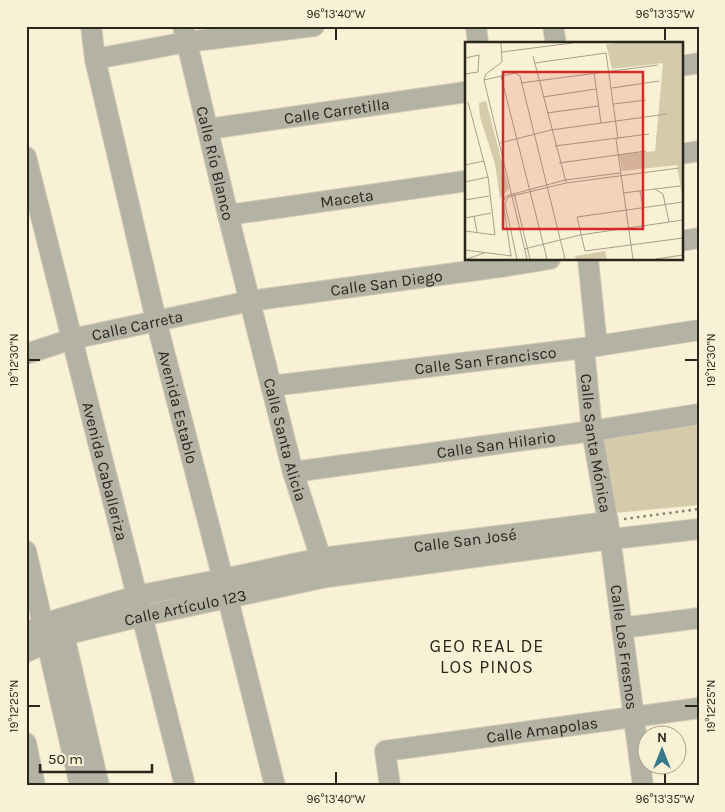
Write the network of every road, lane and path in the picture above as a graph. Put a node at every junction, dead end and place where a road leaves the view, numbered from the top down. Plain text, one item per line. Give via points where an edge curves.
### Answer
1 (91, 26) edge
2 (314, 26) edge
3 (476, 26) edge
4 (553, 26) edge
5 (185, 34) edge
6 (478, 42) edge
7 (556, 42) edge
8 (95, 59) junction
9 (699, 63) edge
10 (682, 66) edge
11 (465, 92) edge
12 (208, 130) junction
13 (699, 151) edge
14 (682, 154) edge
15 (26, 157) edge
16 (465, 181) edge
17 (228, 215) junction
18 (699, 238) edge
19 (682, 240) edge
20 (535, 260) edge
21 (588, 260) edge
22 (506, 262) edge
23 (250, 301) junction
24 (156, 320) junction
25 (699, 330) edge
26 (72, 339) junction
27 (590, 347) junction
28 (26, 354) edge
29 (272, 386) junction
30 (699, 414) edge
31 (592, 431) junction
32 (293, 472) junction
33 (699, 509) edge
34 (699, 529) edge
35 (609, 531) junction
36 (26, 550) edge
37 (324, 568) junction
38 (225, 589) junction
39 (136, 596) junction
40 (142, 616) junction
41 (699, 618) edge
42 (622, 628) junction
43 (47, 631) edge
44 (26, 652) edge
45 (699, 708) edge
46 (634, 716) junction
47 (26, 742) edge
48 (35, 786) edge
49 (80, 786) edge
50 (99, 786) edge
51 (185, 786) edge
52 (275, 786) edge
53 (390, 786) edge
54 (643, 786) edge

1 - 8 street, Avenida Establo
2 - 5 street
3 - 6 street
4 - 7 street
5 - 8 street
5 - 12 street, Calle Río Blanco
8 - 24 street, Avenida Establo
9 - 10 street
11 - 12 street, Calle Carretilla
12 - 17 street, Calle Río Blanco
13 - 14 street
15 - 26 street, Avenida Caballeriza
16 - 17 street, Maceta
17 - 23 street, Calle Río Blanco
18 - 19 street
20 - 22 street, Calle San Diego
21 - 27 street, Calle Santa Mónica
22 - 23 street, Calle San Diego
23 - 24 street, Calle Carreta
23 - 29 street, Calle Santa Alicia
24 - 26 street, Calle Carreta
24 - 38 street, Avenida Establo
25 - 27 street, Calle San Francisco
26 - 28 street, Calle Carreta
26 - 39 street, Avenida Caballeriza
27 - 29 street, Calle San Francisco
27 - 31 street, Calle Santa Mónica
29 - 32 street, Calle Santa Alicia
30 - 31 street, Calle San Hilario
31 - 32 street, Calle San Hilario
31 - 35 street, Calle Santa Mónica
32 - 37 street, Calle Santa Alicia
33 - 35 path via 630,517
34 - 35 street, Calle San José
35 - 37 street, Calle San José
35 - 42 street, Calle Los Fresnos
36 - 43 street
37 - 38 street, Calle Artículo 123
38 - 39 street, Calle Artículo 123
38 - 40 street, Calle Artículo 123
38 - 52 street, Avenida Establo
39 - 40 street, Avenida Caballeriza
39 - 43 street, Calle Artículo 123
40 - 43 street, Calle Artículo 123
40 - 51 street, Avenida Caballeriza
41 - 42 street
42 - 46 street, Calle Los Fresnos
43 - 44 street
43 - 49 street
43 - 50 street
45 - 46 street, Calle Amapolas
46 - 53 street, Calle Amapolas via 385,751
46 - 54 street, Calle Los Fresnos
47 - 48 street

